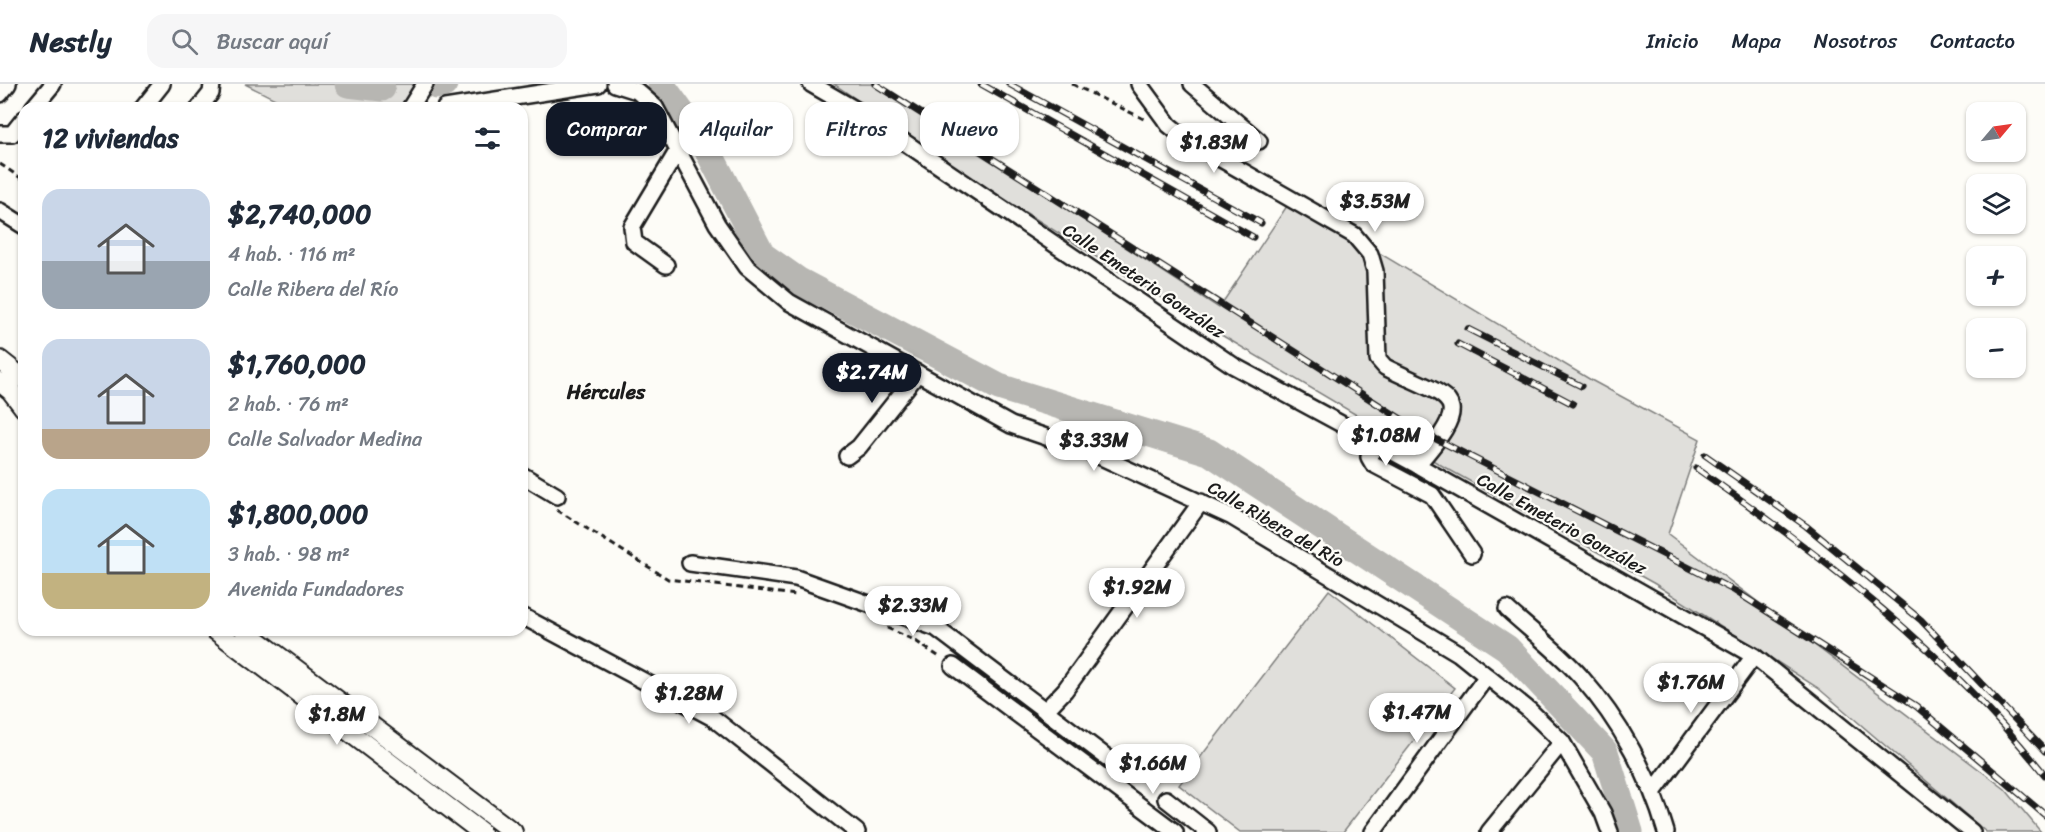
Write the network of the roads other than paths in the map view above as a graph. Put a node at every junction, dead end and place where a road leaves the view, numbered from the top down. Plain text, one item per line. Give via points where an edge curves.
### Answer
1 (8, 84) edge
2 (53, 84) edge
3 (162, 84) edge
4 (212, 84) edge
5 (425, 84) edge
6 (598, 84) edge
7 (615, 84) edge
8 (811, 84) edge
9 (1139, 84) edge
10 (1192, 84) edge
11 (0, 94) edge
12 (38, 102) edge
13 (148, 102) edge
14 (204, 102) edge
15 (414, 102) edge
16 (483, 102) edge
17 (18, 126) edge
18 (0, 134) edge
19 (1259, 141) dead end
20 (678, 150) junction
21 (0, 212) edge
22 (18, 222) edge
23 (666, 265) dead end
24 (0, 360) edge
25 (918, 373) junction
26 (18, 374) edge
27 (0, 382) edge
28 (18, 400) edge
29 (1376, 444) junction
30 (847, 456) dead end
31 (1417, 465) junction
32 (528, 479) edge
33 (557, 496) dead end
34 (1201, 502) junction
35 (1472, 554) dead end
36 (690, 563) dead end
37 (1507, 609) dead end
38 (528, 619) edge
39 (223, 636) edge
40 (252, 636) edge
41 (1754, 657) junction
42 (952, 666) dead end
43 (1487, 676) junction
44 (1045, 711) junction
45 (1562, 742) junction
46 (1111, 785) junction
47 (1654, 791) junction
48 (1166, 799) dead end
49 (461, 824) edge
50 (481, 832) edge
51 (513, 832) edge
52 (857, 832) edge
53 (1175, 832) edge
54 (1208, 832) edge
55 (1373, 832) edge
56 (1489, 832) edge
57 (1610, 832) edge
58 (1666, 832) edge
59 (1972, 832) edge

1 - 11 street
2 - 12 street
3 - 13 street
4 - 14 street
5 - 15 street
6 - 16 street
7 - 20 street, Calle Ribera del Río via 637,91 655,107
8 - 29 street, Calle Emeterio González via 873,120 1234,366
9 - 31 street via 1169,125 1186,139 1354,235 1370,254 1375,272 1378,359 1385,367 1443,393 1451,404 1451,419
10 - 19 street
17 - 18 street via 12,134
20 - 23 street via 632,227 634,242
20 - 25 street, Calle Ribera del Río via 717,224 747,267 789,302
21 - 22 street
24 - 26 main road
25 - 30 street via 859,447
25 - 34 street, Calle Ribera del Río via 1011,425 1090,452
27 - 28 main road
29 - 31 street, Calle Emeterio González
29 - 35 street via 1369,457 1372,464 1432,495
31 - 41 street, Calle Emeterio González
32 - 33 street
34 - 43 street, Calle Ribera del Río via 1406,621
34 - 44 street via 1065,690
36 - 44 street via 796,578 936,628
37 - 47 street via 1588,685 1610,713
38 - 52 street via 712,718
39 - 49 main road
40 - 51 main road
41 - 47 street
41 - 59 street, Calle Emeterio González
42 - 46 street
43 - 45 street, Calle Ribera del Río
43 - 55 street
44 - 46 street via 1113,762 1119,773
45 - 56 street
45 - 57 street, Calle Ribera del Río
46 - 53 street
47 - 58 street
48 - 54 street
49 - 50 main road

